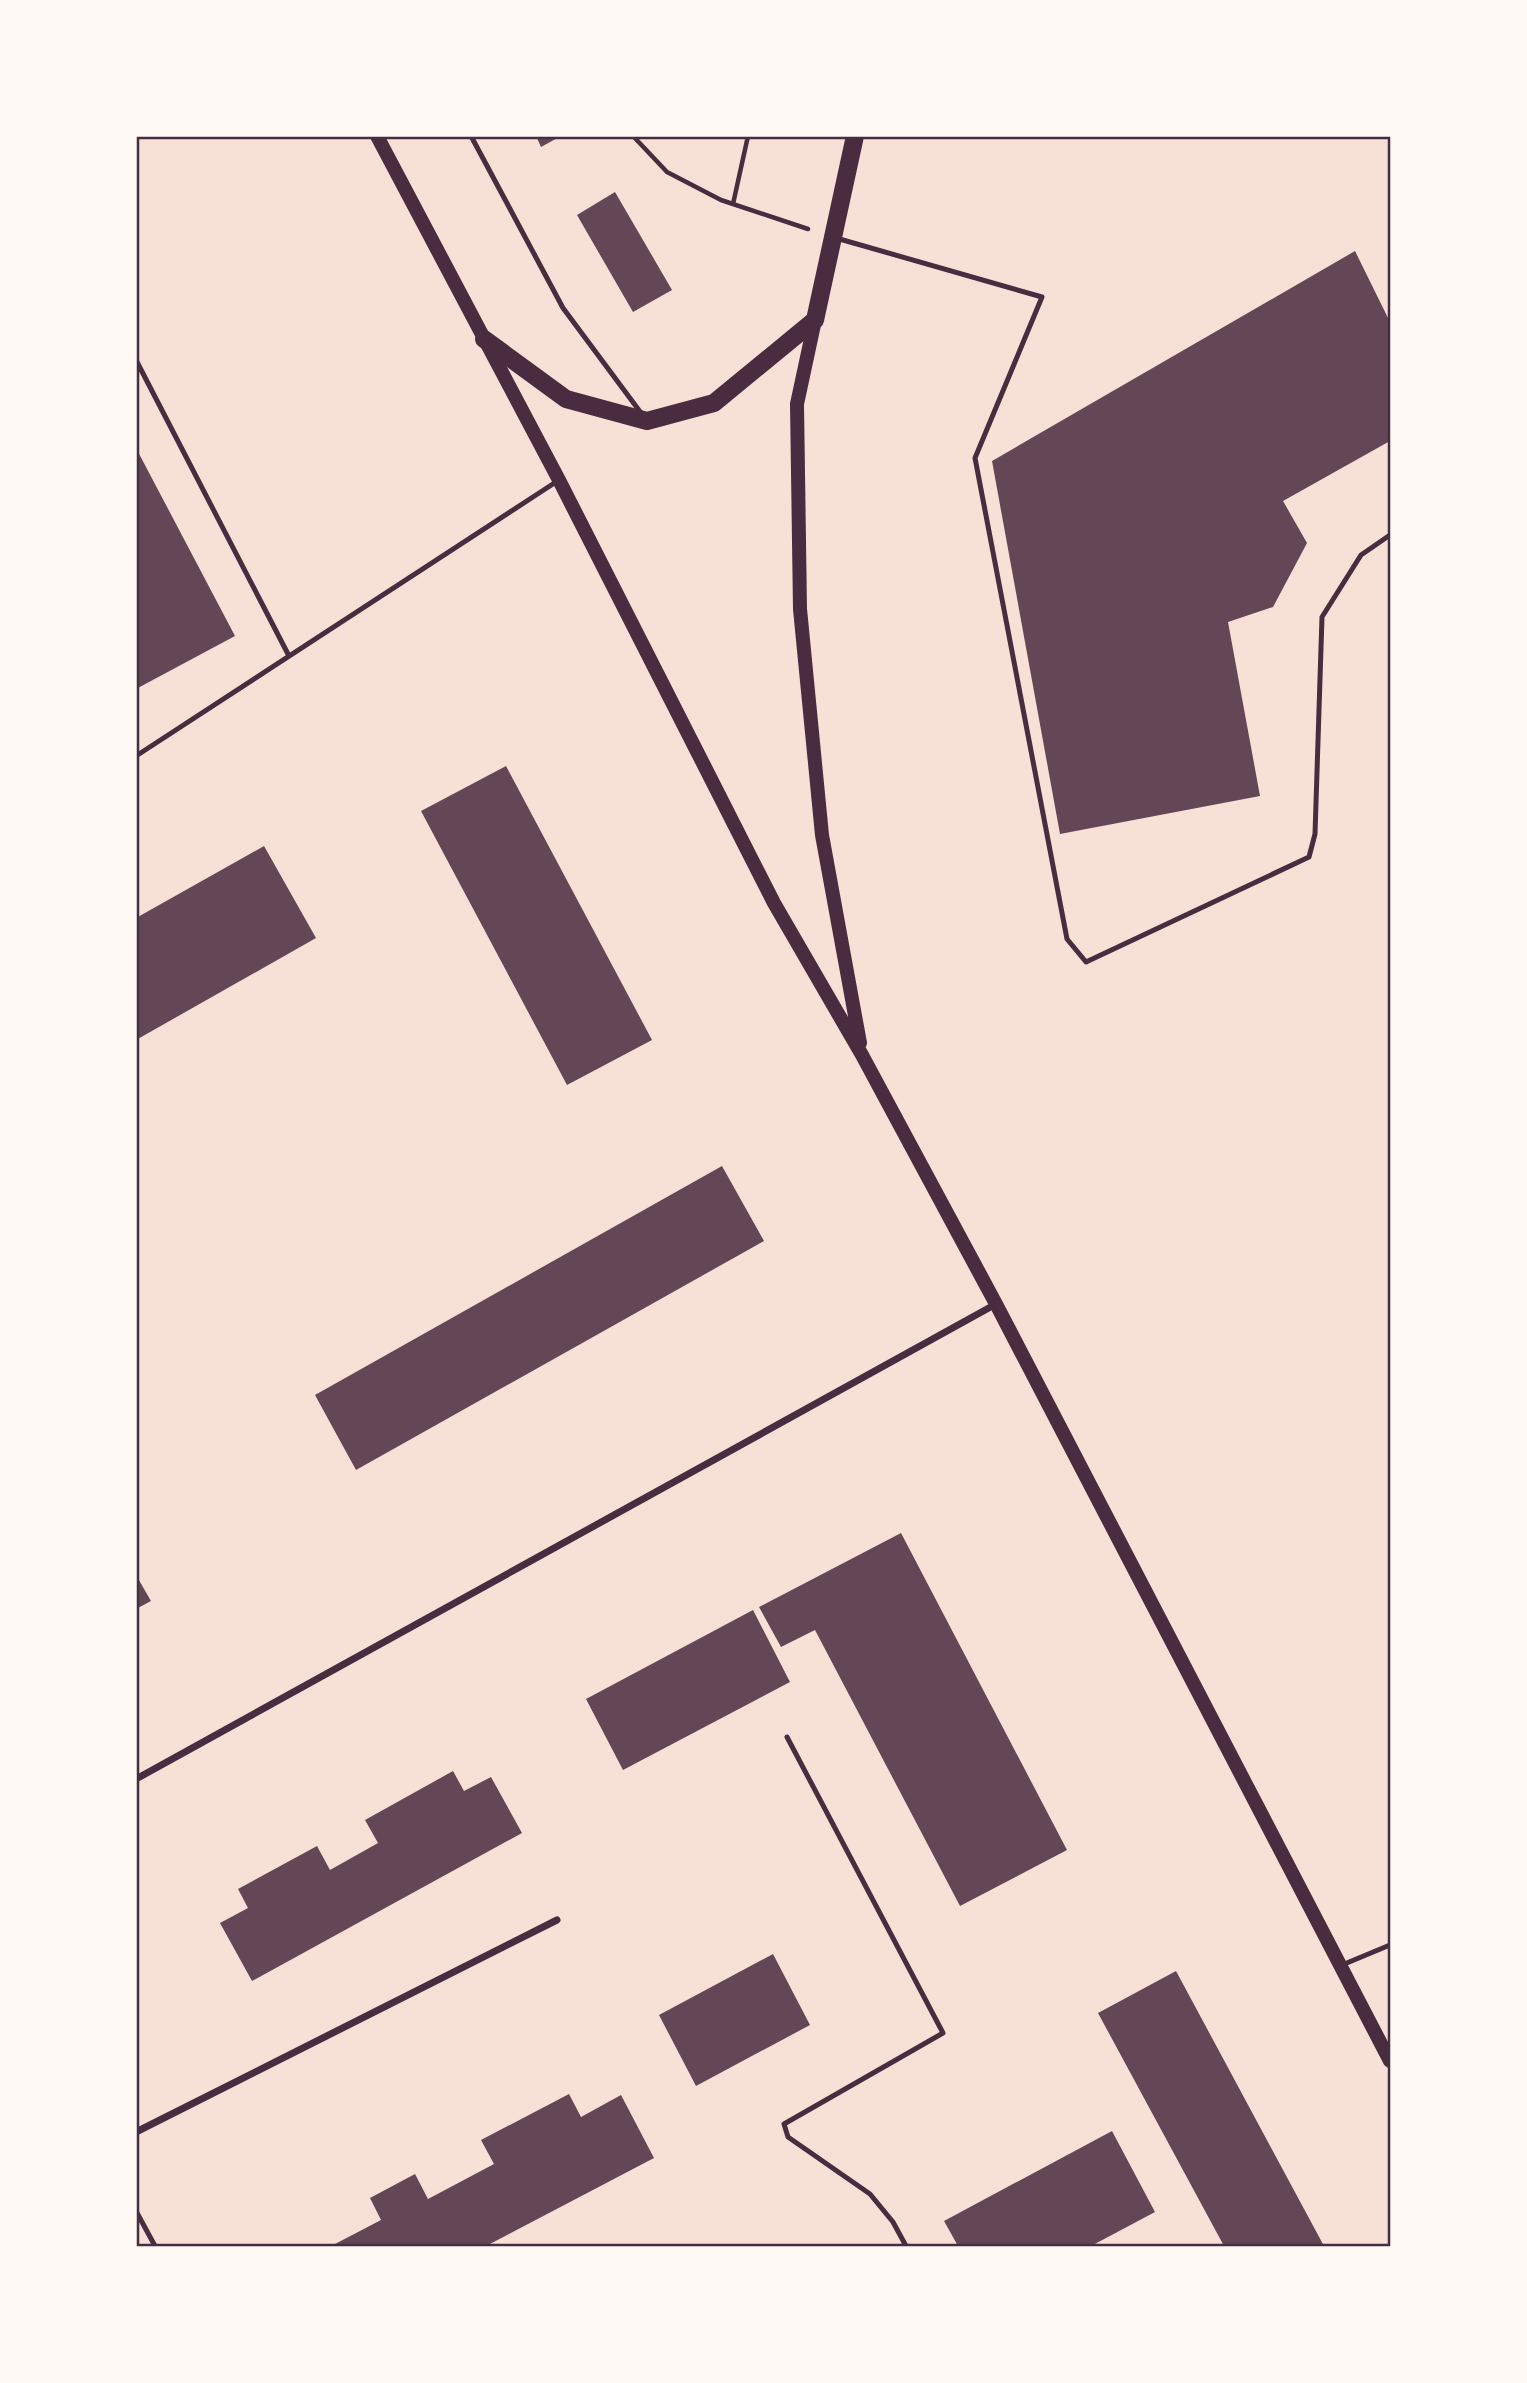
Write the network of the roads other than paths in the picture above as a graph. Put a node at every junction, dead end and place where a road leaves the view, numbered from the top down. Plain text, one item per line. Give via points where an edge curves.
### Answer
1 (377, 136) edge
2 (471, 136) edge
3 (855, 136) edge
4 (833, 237) junction
5 (815, 320) junction
6 (484, 339) junction
7 (136, 360) edge
8 (647, 421) junction
9 (559, 480) junction
10 (1391, 535) edge
11 (289, 656) junction
12 (136, 756) edge
13 (862, 1055) junction
14 (996, 1304) junction
15 (787, 1737) dead end
16 (136, 1779) edge
17 (557, 1920) dead end
18 (1391, 1945) edge
19 (1340, 1966) junction
20 (1391, 2061) edge
21 (136, 2132) edge
22 (136, 2211) edge
23 (155, 2246) edge
24 (906, 2246) edge

1 - 6 main road
2 - 8 lane via 563,308
3 - 4 main road
4 - 5 main road
4 - 10 lane via 1042,297 975,458 1067,939 1086,962 1309,858 1315,834 1322,617 1361,555
5 - 8 main road via 714,403
5 - 13 main road via 797,404 800,608 821,835
6 - 8 main road via 566,399
6 - 9 main road
7 - 11 lane
9 - 11 lane
9 - 13 main road via 774,903
11 - 12 lane
13 - 14 main road
14 - 16 street
14 - 19 main road
15 - 24 lane via 943,2033 784,2124 788,2137 870,2194
17 - 21 street
18 - 19 lane
19 - 20 main road
22 - 23 lane

